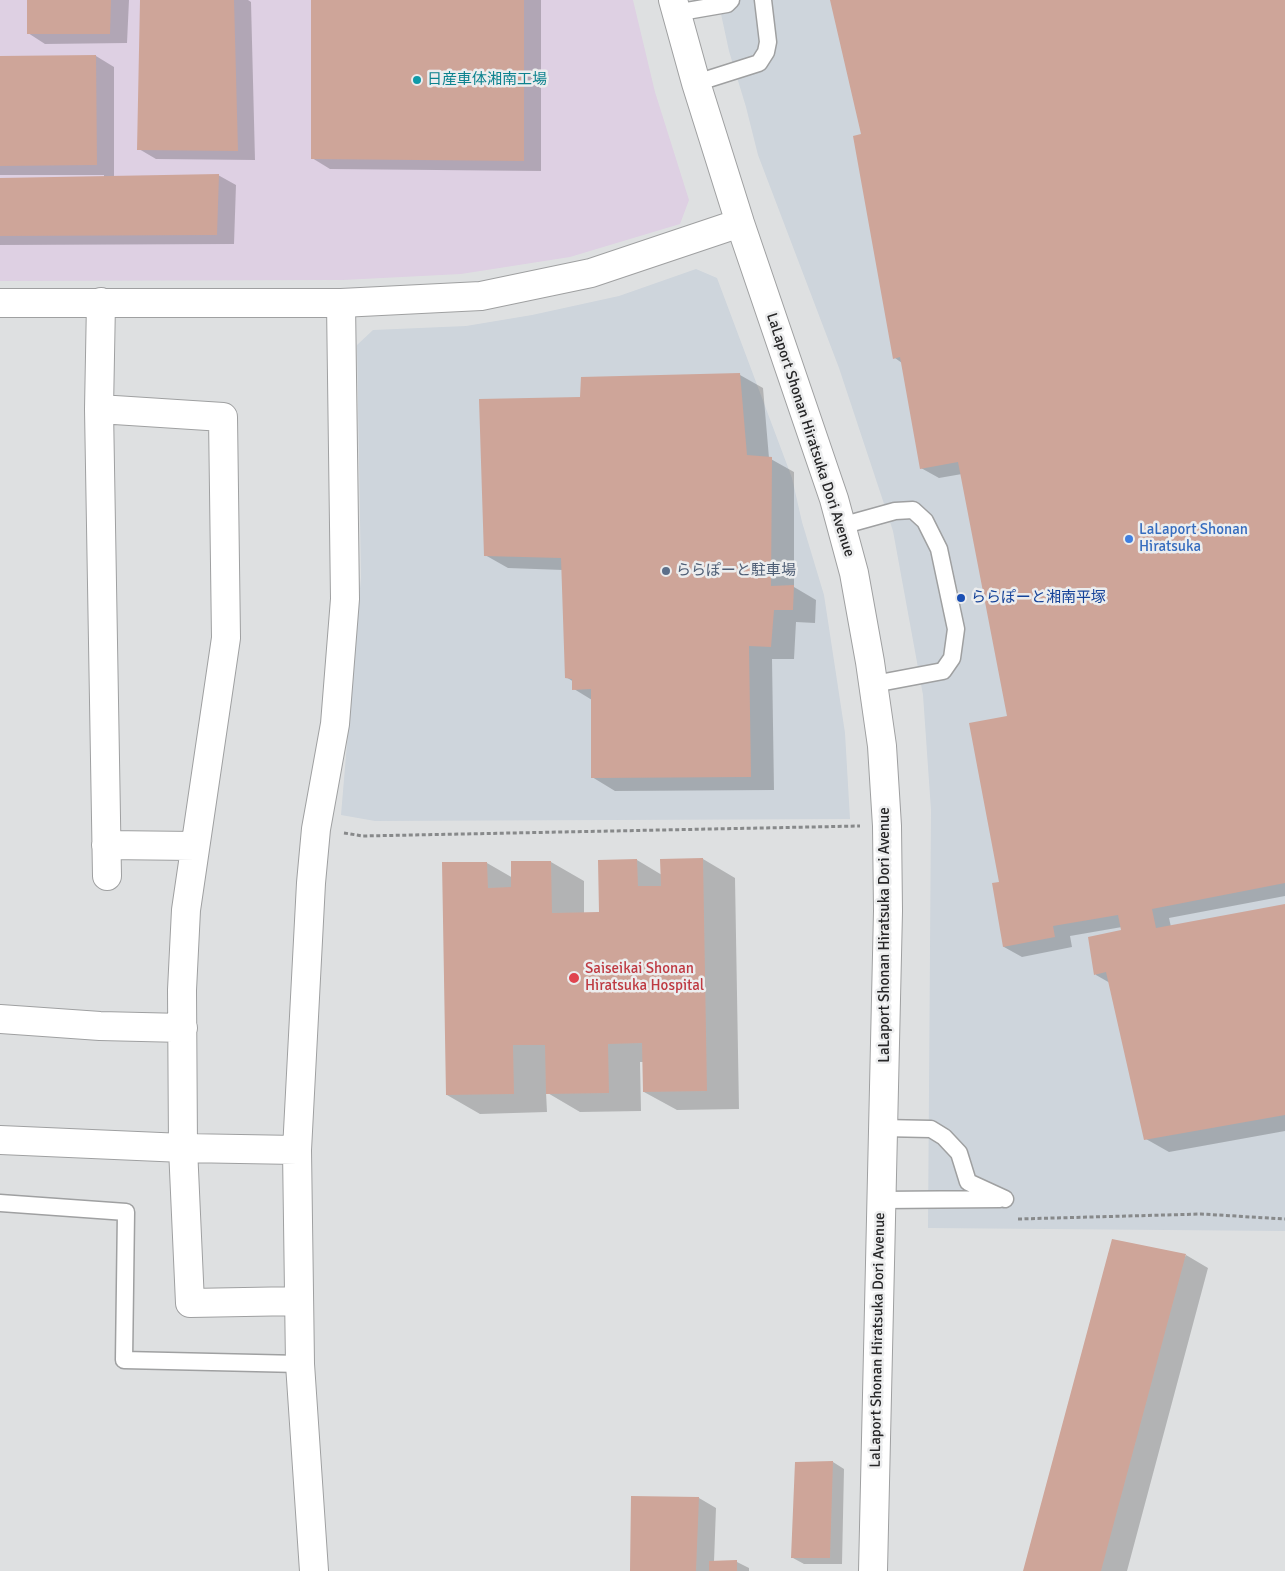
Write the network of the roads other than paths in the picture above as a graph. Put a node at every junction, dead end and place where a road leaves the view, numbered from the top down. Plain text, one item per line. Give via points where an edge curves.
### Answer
1 (731, 0) edge
2 (763, 0) edge
3 (674, 7) edge
4 (696, 83) junction
5 (740, 223) junction
6 (101, 302) junction
7 (0, 303) edge
8 (341, 303) junction
9 (99, 409) junction
10 (841, 526) junction
11 (874, 684) junction
12 (106, 844) junction
13 (195, 846) junction
14 (107, 876) dead end
15 (0, 1019) edge
16 (183, 1028) junction
17 (882, 1128) junction
18 (0, 1140) edge
19 (183, 1148) junction
20 (297, 1150) junction
21 (881, 1200) junction
22 (0, 1202) edge
23 (299, 1300) junction
24 (300, 1364) junction
25 (314, 1571) edge
26 (872, 1571) edge

1 - 3 lane via 726,4
2 - 4 lane via 768,42 759,62
3 - 4 street, LaLaport Shonan Hiratsuka Dori Avenue
4 - 5 street, LaLaport Shonan Hiratsuka Dori Avenue
5 - 8 street via 591,273 481,296
5 - 10 street, LaLaport Shonan Hiratsuka Dori Avenue
6 - 7 street
6 - 8 street
6 - 9 street
8 - 20 street via 345,599 334,724 316,829 311,883
9 - 12 street
9 - 13 street via 223,417 226,638
10 - 11 street, LaLaport Shonan Hiratsuka Dori Avenue via 854,573
10 - 11 lane via 895,511 913,510 925,521 939,549 956,629 952,658 943,671
11 - 17 street, LaLaport Shonan Hiratsuka Dori Avenue via 887,826
12 - 13 street
12 - 14 street
13 - 16 street via 186,910
15 - 16 street
16 - 19 street
17 - 21 street, LaLaport Shonan Hiratsuka Dori Avenue
17 - 21 lane via 931,1129 959,1153 968,1182 1005,1199
18 - 19 street
19 - 20 street
19 - 23 street via 190,1303
20 - 23 street
21 - 26 street, LaLaport Shonan Hiratsuka Dori Avenue
22 - 24 lane via 126,1212 124,1360
23 - 24 street
24 - 25 street

